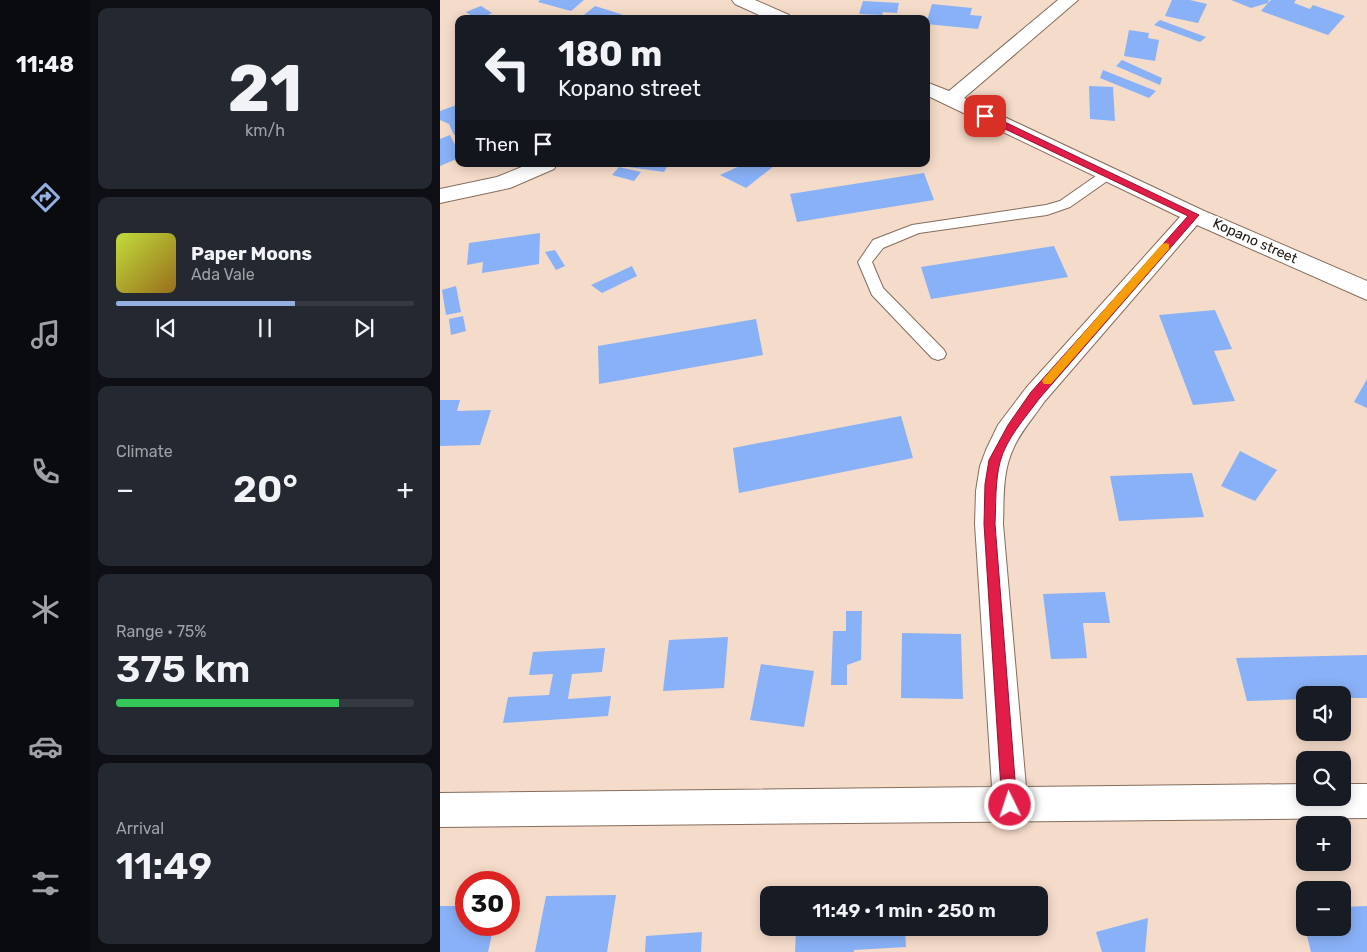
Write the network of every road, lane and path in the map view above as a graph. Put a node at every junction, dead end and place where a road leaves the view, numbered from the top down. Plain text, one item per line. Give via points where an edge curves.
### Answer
1 (741, 0) edge
2 (1069, 0) edge
3 (771, 15) edge
4 (930, 90) edge
5 (950, 100) junction
6 (540, 167) edge
7 (1108, 174) junction
8 (440, 196) edge
9 (1194, 215) junction
10 (1367, 291) edge
11 (938, 354) dead end
12 (1367, 801) edge
13 (1010, 805) junction
14 (440, 810) edge

1 - 3 street
2 - 5 street
4 - 5 street, Kopano street
5 - 7 street, Kopano street
6 - 8 street via 502,183
7 - 9 street, Kopano street
7 - 11 lane via 1065,204 1047,210 917,228 878,244 865,262 877,290
9 - 10 street, Kopano street
9 - 13 street via 1035,396 1012,428 995,460 990,484 990,524
12 - 13 street
13 - 14 street

